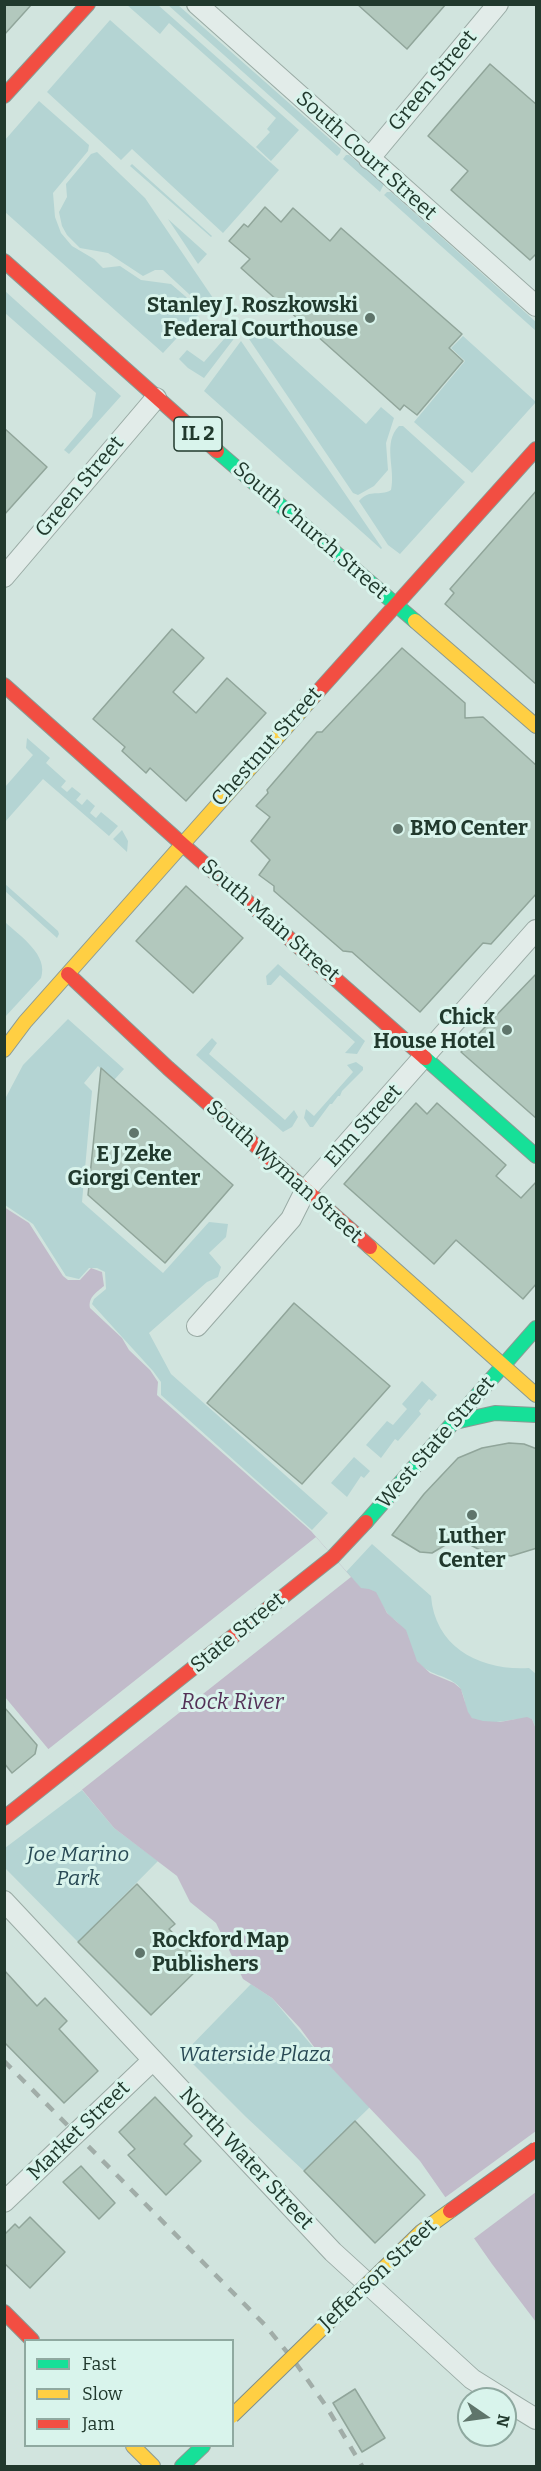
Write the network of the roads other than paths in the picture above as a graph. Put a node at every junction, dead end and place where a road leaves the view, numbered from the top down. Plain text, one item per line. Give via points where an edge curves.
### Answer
1 (88, 4) edge
2 (197, 4) edge
3 (498, 4) edge
4 (4, 96) edge
5 (369, 159) junction
6 (4, 261) edge
7 (537, 306) edge
8 (156, 398) junction
9 (537, 450) edge
10 (4, 577) edge
11 (394, 604) junction
12 (4, 685) edge
13 (537, 726) edge
14 (182, 844) junction
15 (537, 930) edge
16 (68, 974) junction
17 (4, 1050) edge
18 (424, 1057) junction
19 (537, 1156) edge
20 (306, 1191) junction
21 (197, 1326) dead end
22 (537, 1328) edge
23 (504, 1366) junction
24 (537, 1395) edge
25 (537, 1415) edge
26 (455, 1422) junction
27 (333, 1557) joint
28 (4, 1818) edge
29 (4, 1901) edge
30 (153, 2060) junction
31 (537, 2149) edge
32 (4, 2202) edge
33 (4, 2312) edge
34 (31, 2339) edge
35 (485, 2387) edge
36 (517, 2407) edge
37 (234, 2414) edge
38 (537, 2420) edge
39 (135, 2447) edge
40 (201, 2447) edge
41 (153, 2466) edge
42 (183, 2466) edge

1 - 4 main road
2 - 5 street, South Court Street
3 - 5 street, Green Street
5 - 7 street, South Court Street
6 - 8 main road, South Church Street / IL 2
8 - 10 street, Green Street
8 - 11 main road, South Church Street / IL 2
9 - 11 main road, Chestnut Street
11 - 13 main road, South Church Street / IL 2
11 - 14 main road, Chestnut Street
12 - 14 main road, South Main Street
14 - 16 main road, Chestnut Street
14 - 18 main road, South Main Street
15 - 18 street, Elm Street
16 - 17 main road, Chestnut Street
16 - 20 main road, South Wyman Street
18 - 19 main road, South Main Street
18 - 20 street, Elm Street
20 - 21 street, Elm Street via 291,1219
20 - 23 main road, South Wyman Street
22 - 23 main road, West State Street
23 - 24 main road, South Wyman Street
23 - 26 main road, West State Street
25 - 26 main road via 500,1411
26 - 27 main road, West State Street
27 - 28 main road, State Street
29 - 30 street, North Water Street
30 - 32 street, Market Street
30 - 35 street, North Water Street via 333,2252
31 - 37 main road, Jefferson Street, bridge via 421,2232
33 - 34 main road
36 - 38 street, North Water Street
39 - 41 main road
40 - 42 main road

